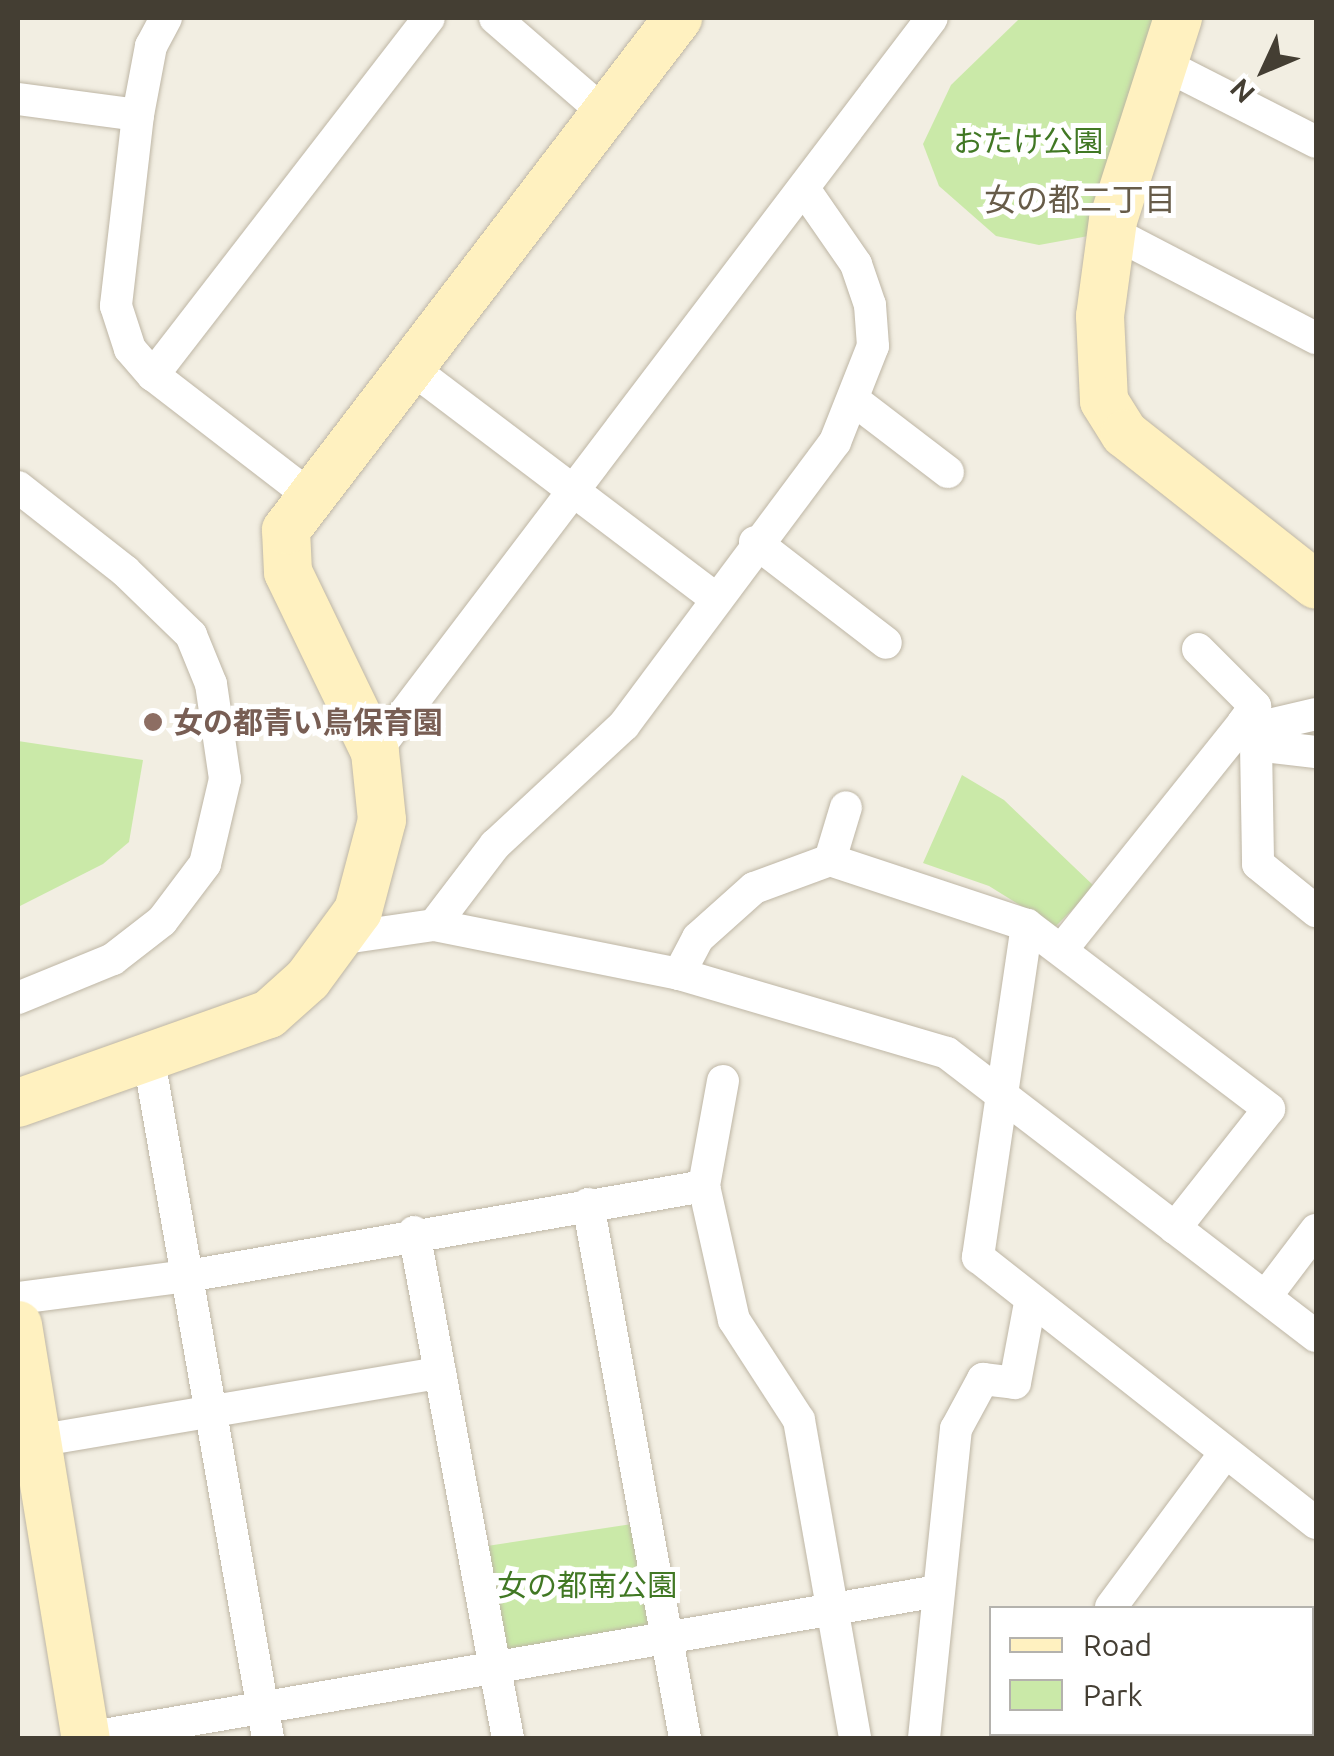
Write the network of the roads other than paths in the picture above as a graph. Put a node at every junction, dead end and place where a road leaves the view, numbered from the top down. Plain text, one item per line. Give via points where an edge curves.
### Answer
1 (166, 18) edge
2 (429, 18) edge
3 (494, 18) edge
4 (678, 18) edge
5 (932, 18) edge
6 (1178, 18) edge
7 (1167, 66) junction
8 (18, 99) edge
9 (138, 115) junction
10 (606, 116) junction
11 (1316, 142) edge
12 (804, 189) junction
13 (1112, 232) junction
14 (1316, 338) edge
15 (407, 365) junction
16 (153, 375) junction
17 (855, 400) junction
18 (948, 472) dead end
19 (18, 487) edge
20 (577, 488) junction
21 (309, 495) junction
22 (755, 542) junction
23 (1316, 585) edge
24 (716, 599) junction
25 (886, 643) dead end
26 (1198, 649) dead end
27 (1316, 714) edge
28 (1253, 731) junction
29 (374, 752) junction
30 (1316, 752) edge
31 (846, 806) dead end
32 (830, 860) junction
33 (1316, 911) edge
34 (434, 925) junction
35 (1027, 925) junction
36 (338, 938) junction
37 (1062, 948) junction
38 (680, 974) junction
39 (18, 998) edge
40 (150, 1060) junction
41 (722, 1081) dead end
42 (1004, 1095) junction
43 (18, 1103) edge
44 (704, 1186) junction
45 (588, 1204) junction
46 (1175, 1228) junction
47 (1316, 1230) edge
48 (414, 1232) junction
49 (188, 1276) junction
50 (1266, 1296) junction
51 (18, 1298) edge
52 (1030, 1302) junction
53 (18, 1325) edge
54 (1316, 1336) edge
55 (440, 1373) junction
56 (209, 1410) junction
57 (28, 1443) edge
58 (1225, 1453) junction
59 (1316, 1523) edge
60 (938, 1590) junction
61 (1112, 1606) edge
62 (834, 1612) junction
63 (668, 1641) junction
64 (498, 1671) junction
65 (266, 1725) edge
66 (86, 1738) edge
67 (508, 1738) edge
68 (684, 1738) edge
69 (855, 1738) edge
70 (924, 1738) edge

1 - 9 street via 151,46
2 - 16 street
3 - 10 street
4 - 10 street
5 - 12 street
6 - 7 street
7 - 11 street
7 - 13 street
8 - 9 street
9 - 16 street via 116,306 130,350
10 - 15 street
12 - 17 street via 849,252 870,305 873,346
12 - 20 street
13 - 14 street
13 - 23 street via 1100,316 1104,402 1125,434
15 - 20 street
15 - 21 street
16 - 21 street
17 - 18 street
17 - 22 street via 835,442
19 - 39 street via 125,571 191,635 211,684 225,779 205,864 162,921 113,958
20 - 24 street
20 - 29 street
21 - 29 street via 286,530 283,550
22 - 24 street
22 - 25 street
24 - 34 street via 624,725 495,845
26 - 28 street via 1255,706
27 - 28 street
28 - 30 street
28 - 33 street via 1258,864
28 - 37 street
29 - 36 street via 382,820 372,874
31 - 32 street
32 - 35 street
32 - 38 street via 754,888 698,938
34 - 36 street
34 - 38 street
35 - 37 street
35 - 42 street
36 - 40 street via 269,1014
37 - 46 street via 1269,1110
38 - 42 street via 947,1053
40 - 43 street
40 - 49 street
41 - 44 street
42 - 46 street
42 - 52 street via 978,1258
44 - 45 street
44 - 62 street via 734,1320 799,1420
45 - 48 street
45 - 63 street
46 - 50 street
47 - 50 street
48 - 49 street
48 - 55 street
49 - 51 street
49 - 56 street
50 - 54 street
52 - 58 street
52 - 60 street via 1015,1383 983,1379 956,1430
53 - 57 street
55 - 56 street
55 - 64 street
56 - 57 street
56 - 65 street
57 - 66 street
58 - 59 street
58 - 61 street
60 - 62 street
60 - 70 street
62 - 63 street
62 - 69 street
63 - 64 street
63 - 68 street
64 - 65 street
64 - 67 street
65 - 66 street

